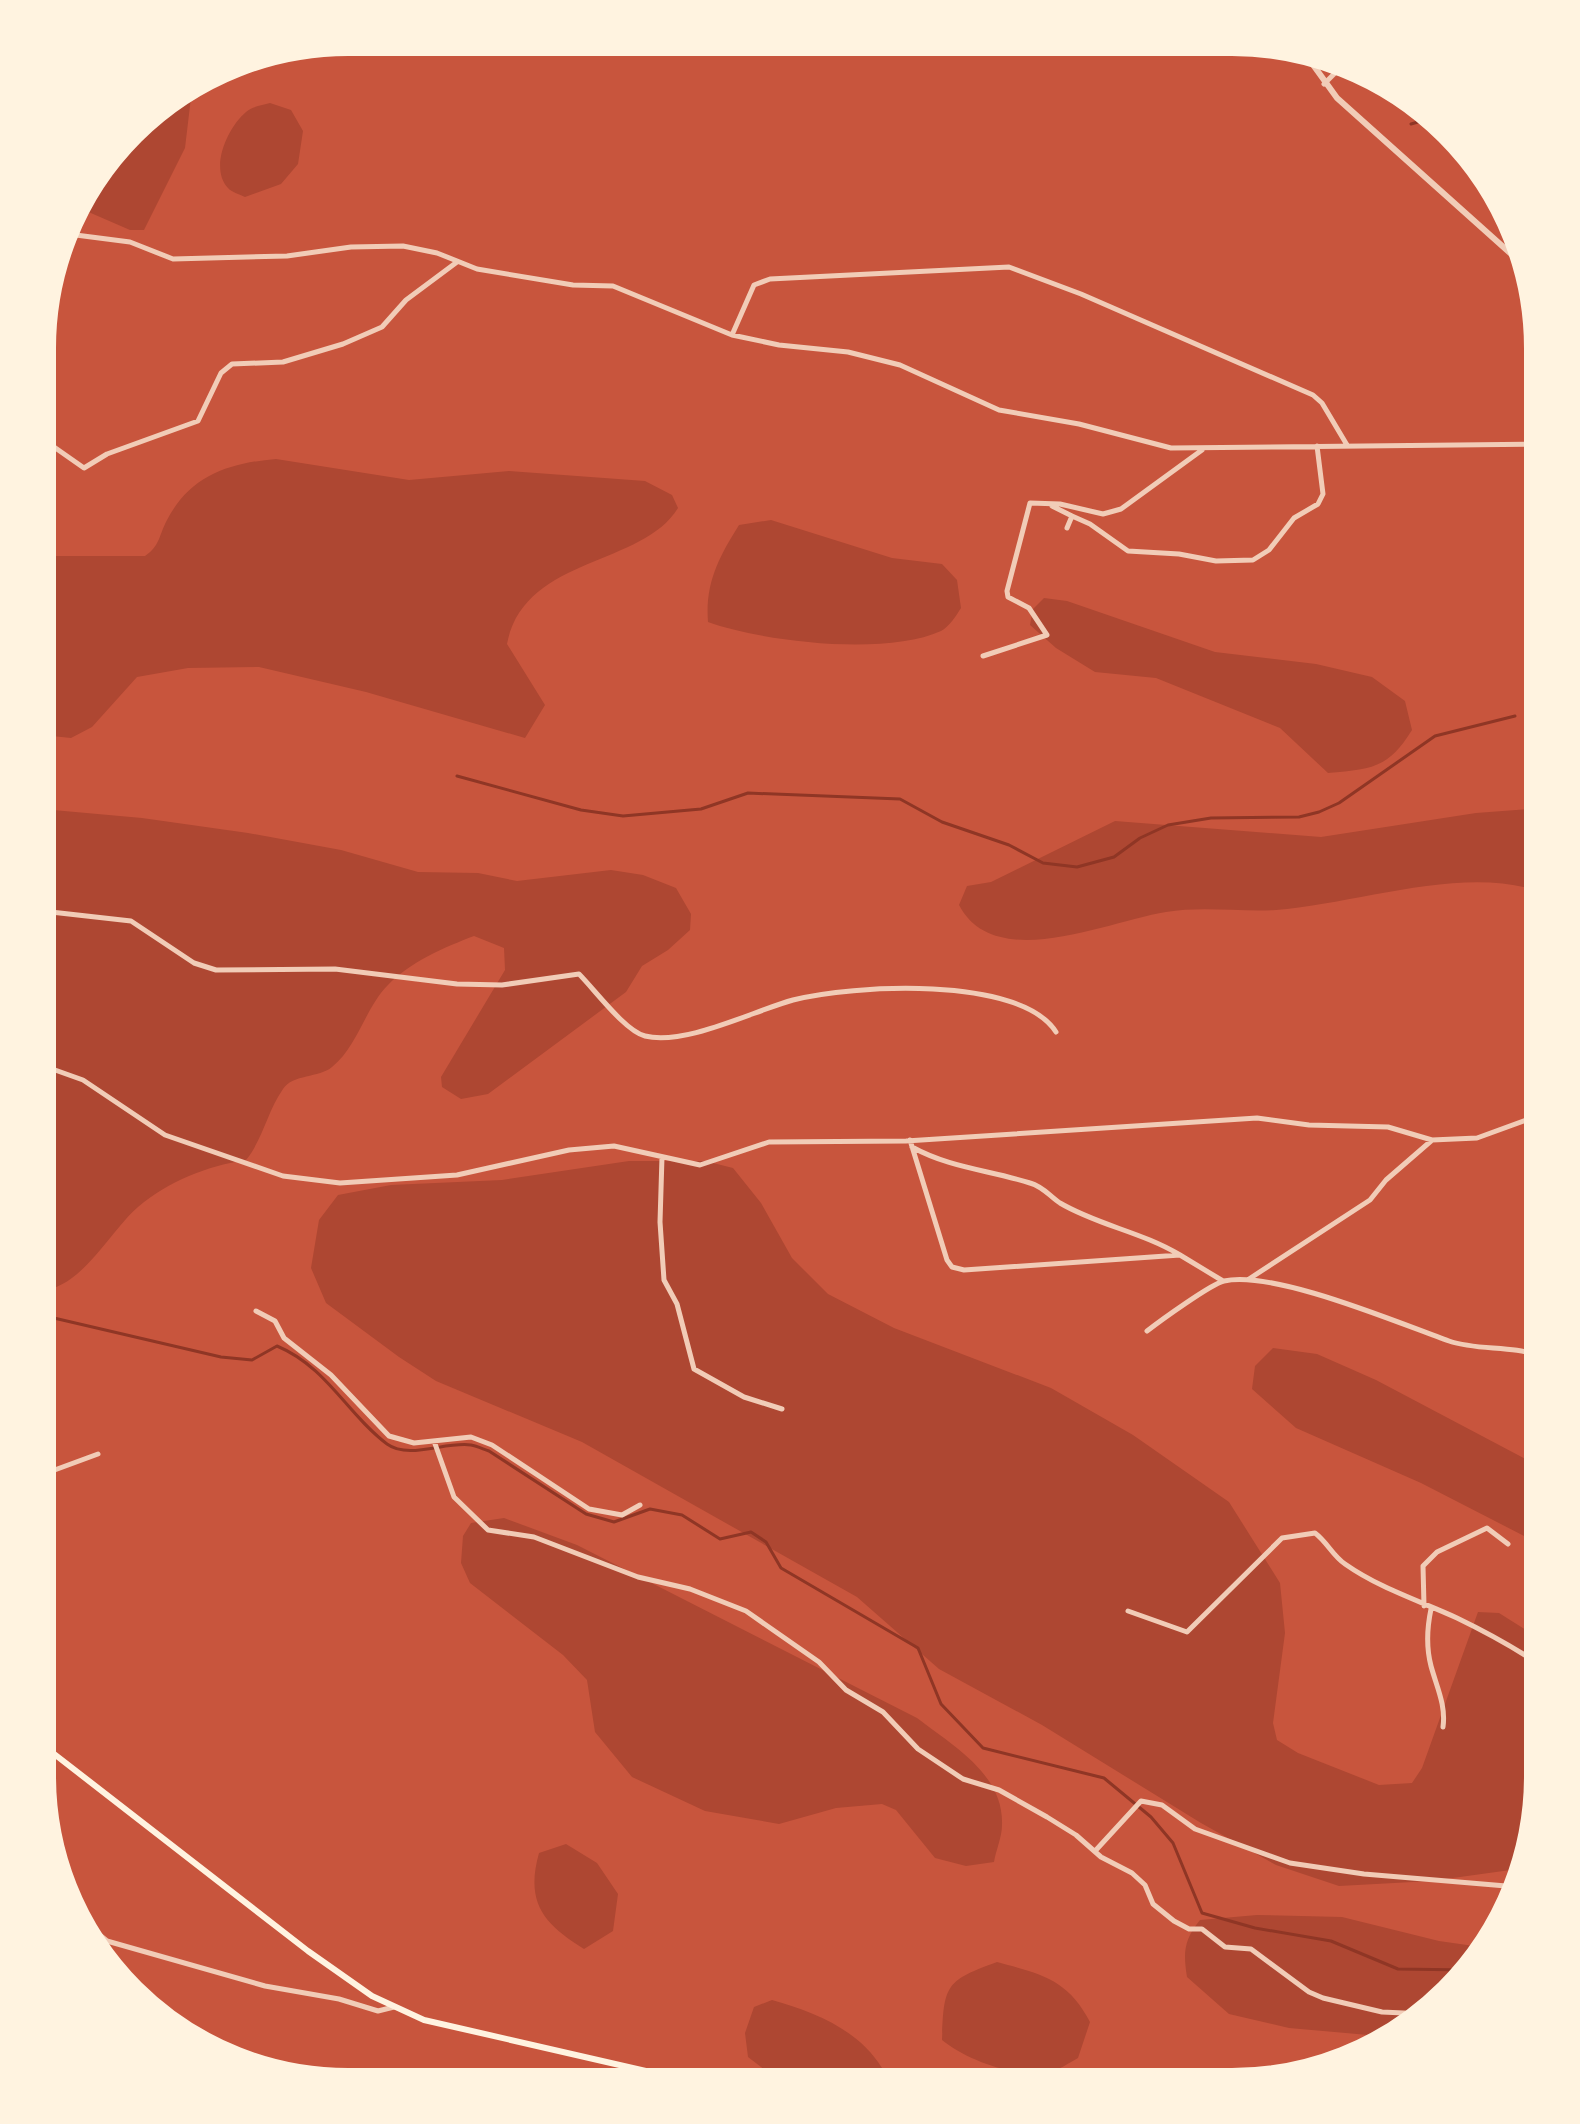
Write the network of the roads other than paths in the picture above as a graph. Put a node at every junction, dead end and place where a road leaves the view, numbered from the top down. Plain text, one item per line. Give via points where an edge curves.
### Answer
1 (1312, 65) edge
2 (1335, 73) edge
3 (1324, 85) junction
4 (76, 235) edge
5 (1509, 252) edge
6 (457, 262) junction
7 (732, 335) junction
8 (1526, 444) edge
9 (1347, 445) junction
10 (1317, 446) junction
11 (54, 447) edge
12 (1203, 449) junction
13 (1048, 504) junction
14 (1072, 516) junction
15 (1067, 528) dead end
16 (983, 656) dead end
17 (54, 912) edge
18 (1056, 1032) dead end
19 (54, 1070) edge
20 (1526, 1120) edge
21 (1432, 1140) junction
22 (911, 1144) junction
23 (662, 1157) junction
24 (1180, 1255) junction
25 (1249, 1279) junction
26 (1223, 1281) junction
27 (256, 1311) dead end
28 (1147, 1331) dead end
29 (1526, 1351) edge
30 (782, 1409) dead end
31 (434, 1441) junction
32 (98, 1454) dead end
33 (54, 1470) edge
34 (640, 1505) dead end
35 (1508, 1544) dead end
36 (1428, 1608) junction
37 (1128, 1611) dead end
38 (1526, 1656) edge
39 (1443, 1727) dead end
40 (54, 1754) edge
41 (1096, 1850) junction
42 (1505, 1886) edge
43 (103, 1938) edge
44 (394, 2007) junction
45 (1405, 2013) edge
46 (641, 2070) edge

1 - 3 street
2 - 3 street
3 - 5 street
4 - 6 street via 130,242 173,259 403,246
6 - 7 street via 573,285 613,286
6 - 11 street via 406,300 382,327 283,362 232,364 221,373 198,421 107,454 84,468
7 - 9 street via 754,285 770,279 1009,267 1313,395
7 - 12 street via 848,352 900,365 999,410 1171,448
8 - 9 street
9 - 10 street
10 - 12 street
10 - 14 street via 1323,494 1318,504 1294,518 1269,550 1253,560 1128,551
12 - 13 street via 1121,509 1103,514
13 - 14 street
13 - 16 street via 1030,503 1007,591 1008,597 1029,608 1047,635
14 - 15 street
17 - 18 street via 131,921 194,963 216,970 335,969 502,985 579,974 634,1032 647,1037 692,1033 821,994 884,987 998,998 1027,1006 1049,1020
19 - 23 street via 83,1080 165,1135 283,1176 340,1183 457,1175 569,1150 614,1146
20 - 21 street via 1477,1138
21 - 22 street via 1388,1127 1257,1118
21 - 25 street via 1370,1200
22 - 23 street via 769,1142 700,1165
22 - 24 street via 936,1160 1046,1189 1060,1203
22 - 24 street via 952,1267
23 - 30 street via 664,1280 677,1304 694,1369 744,1397
24 - 26 street
25 - 26 street
25 - 29 street via 1368,1310 1453,1343
26 - 28 street
27 - 31 street via 275,1321 284,1338 331,1375 389,1436 399,1442
31 - 34 street via 471,1437 492,1445 589,1509 622,1515
31 - 41 street via 454,1497 488,1530 534,1537 746,1611 819,1662 846,1690 883,1712 918,1749 963,1779 999,1790
32 - 33 street
35 - 36 street via 1487,1528 1437,1552 1423,1566
36 - 37 street via 1342,1563 1315,1533 1282,1538 1187,1632
36 - 38 street
36 - 39 street via 1430,1662 1445,1711
40 - 44 main road via 308,1951
41 - 42 street via 1141,1801 1162,1805 1195,1829 1290,1863
41 - 45 street via 1132,1873 1145,1885 1153,1904 1189,1929 1202,1929 1225,1947 1251,1949 1309,1992
43 - 44 street via 265,1986 378,2011
44 - 46 main road via 424,2020

